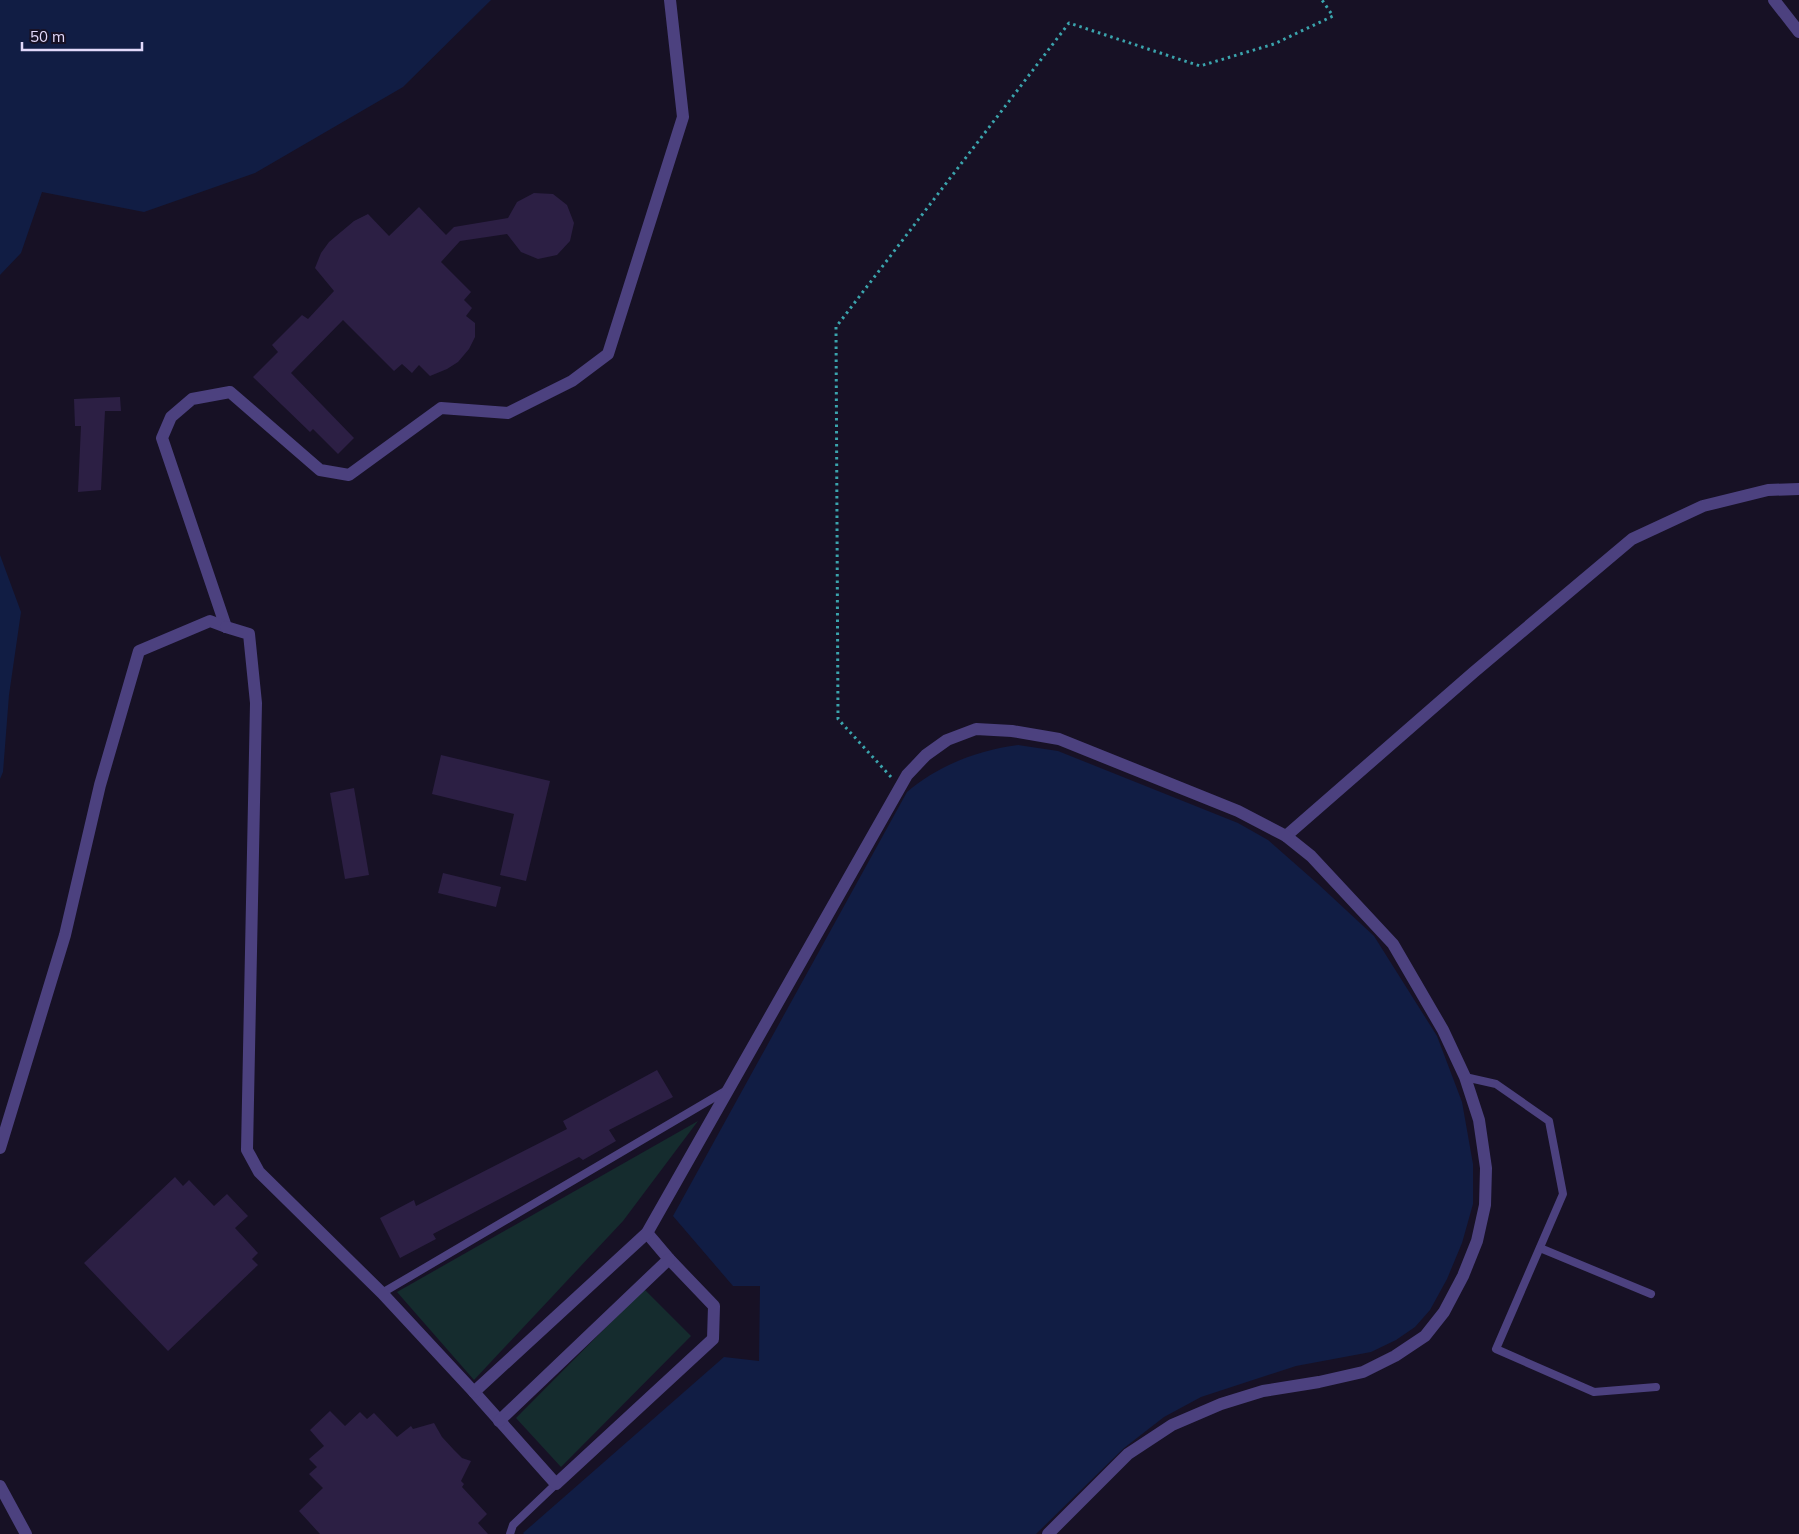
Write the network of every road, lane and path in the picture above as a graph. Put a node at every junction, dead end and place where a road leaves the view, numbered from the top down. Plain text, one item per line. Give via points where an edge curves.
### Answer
1 (670, 0) edge
2 (1322, 0) edge
3 (1774, 0) edge
4 (1799, 32) edge
5 (1799, 489) edge
6 (226, 627) junction
7 (901, 785) junction
8 (1286, 836) junction
9 (1465, 1077) junction
10 (731, 1088) junction
11 (0, 1148) edge
12 (648, 1234) junction
13 (1540, 1248) junction
14 (669, 1259) junction
15 (382, 1293) junction
16 (1651, 1294) dead end
17 (1656, 1387) dead end
18 (474, 1392) junction
19 (500, 1421) junction
20 (556, 1484) junction
21 (0, 1486) edge
22 (26, 1534) edge
23 (510, 1534) edge
24 (1048, 1534) edge

1 - 6 street via 683,117 608,354 572,381 508,413 441,408 349,475 320,470 230,392 192,399 172,417 162,438
2 - 7 path via 1333,16 1274,44 1200,66 1069,23 836,327 838,719
3 - 4 street
5 - 8 street via 1768,490 1703,506 1632,539
6 - 11 street via 210,621 139,651 100,785 65,935
6 - 15 street via 249,634 256,703 247,1150 260,1172
7 - 8 street via 906,775 926,755 947,740 976,729 1012,730 1059,739 1238,812
7 - 10 street
8 - 9 street via 1311,856 1393,944 1443,1030
9 - 13 lane via 1496,1084 1548,1121 1563,1194
9 - 24 street via 1479,1120 1486,1168 1485,1205 1477,1241 1463,1276 1444,1312 1424,1336 1363,1372 1263,1391 1172,1424 1128,1454
10 - 12 street
10 - 15 lane
12 - 14 street
12 - 18 street
13 - 16 lane
13 - 17 lane via 1496,1349 1594,1392
14 - 19 street
14 - 20 street via 714,1306 713,1340
15 - 18 street
18 - 19 street
19 - 20 street
20 - 23 lane via 514,1525
21 - 22 street

